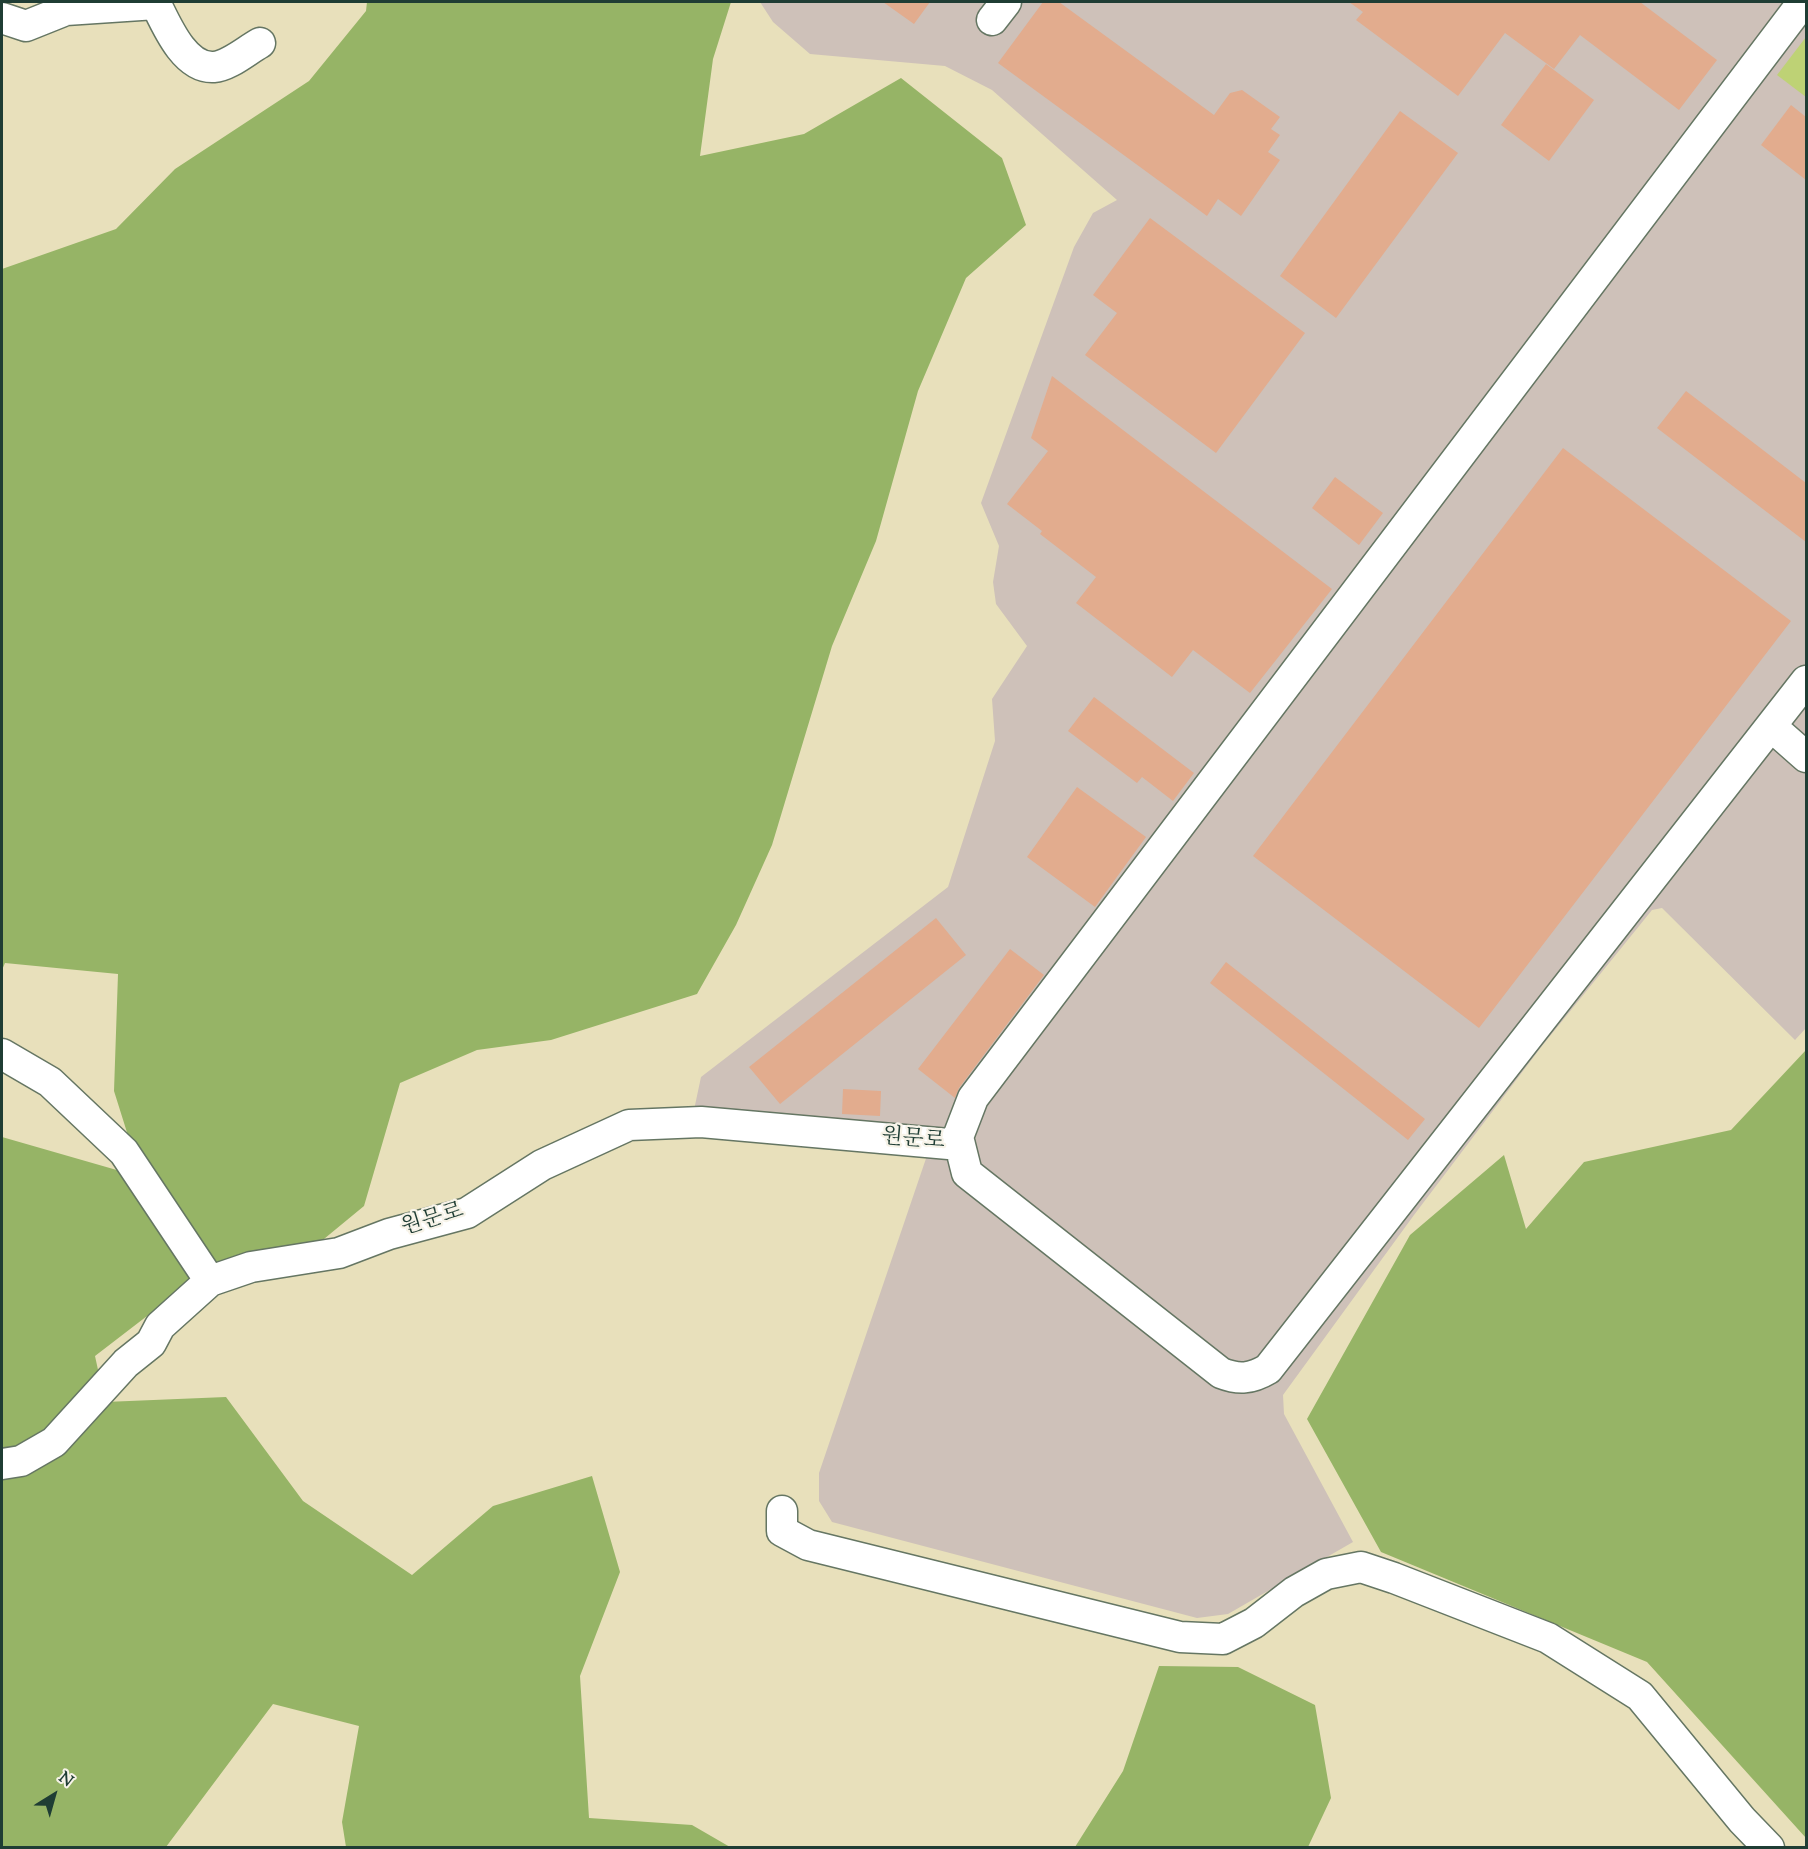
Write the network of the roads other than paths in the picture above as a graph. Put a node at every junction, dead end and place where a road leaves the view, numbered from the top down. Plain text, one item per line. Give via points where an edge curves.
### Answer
1 (1803, 2) edge
2 (155, 3) edge
3 (2, 18) edge
4 (260, 43) dead end
5 (1806, 681) edge
6 (1772, 727) junction
7 (1806, 757) edge
8 (2, 1054) edge
9 (960, 1145) junction
10 (210, 1281) junction
11 (2, 1464) edge
12 (782, 1510) dead end
13 (1769, 1848) edge

1 - 9 street via 973,1098 958,1137
2 - 3 street via 66,10 26,26
2 - 4 street via 181,48 198,64 215,67
5 - 6 street
6 - 7 street
6 - 9 street via 1312,1316 1268,1369 1255,1377 1237,1379 1202,1359 967,1173
8 - 10 street via 50,1082 124,1152
9 - 10 street, 원문로 via 701,1122 629,1125 542,1165 467,1213 389,1234 339,1253 251,1267
10 - 11 street, 원문로 via 160,1326 151,1343 126,1363 54,1442 21,1461
12 - 13 street via 782,1531 808,1545 1180,1637 1223,1639 1254,1623 1294,1592 1326,1574 1361,1567 1394,1578 1548,1638 1640,1696

